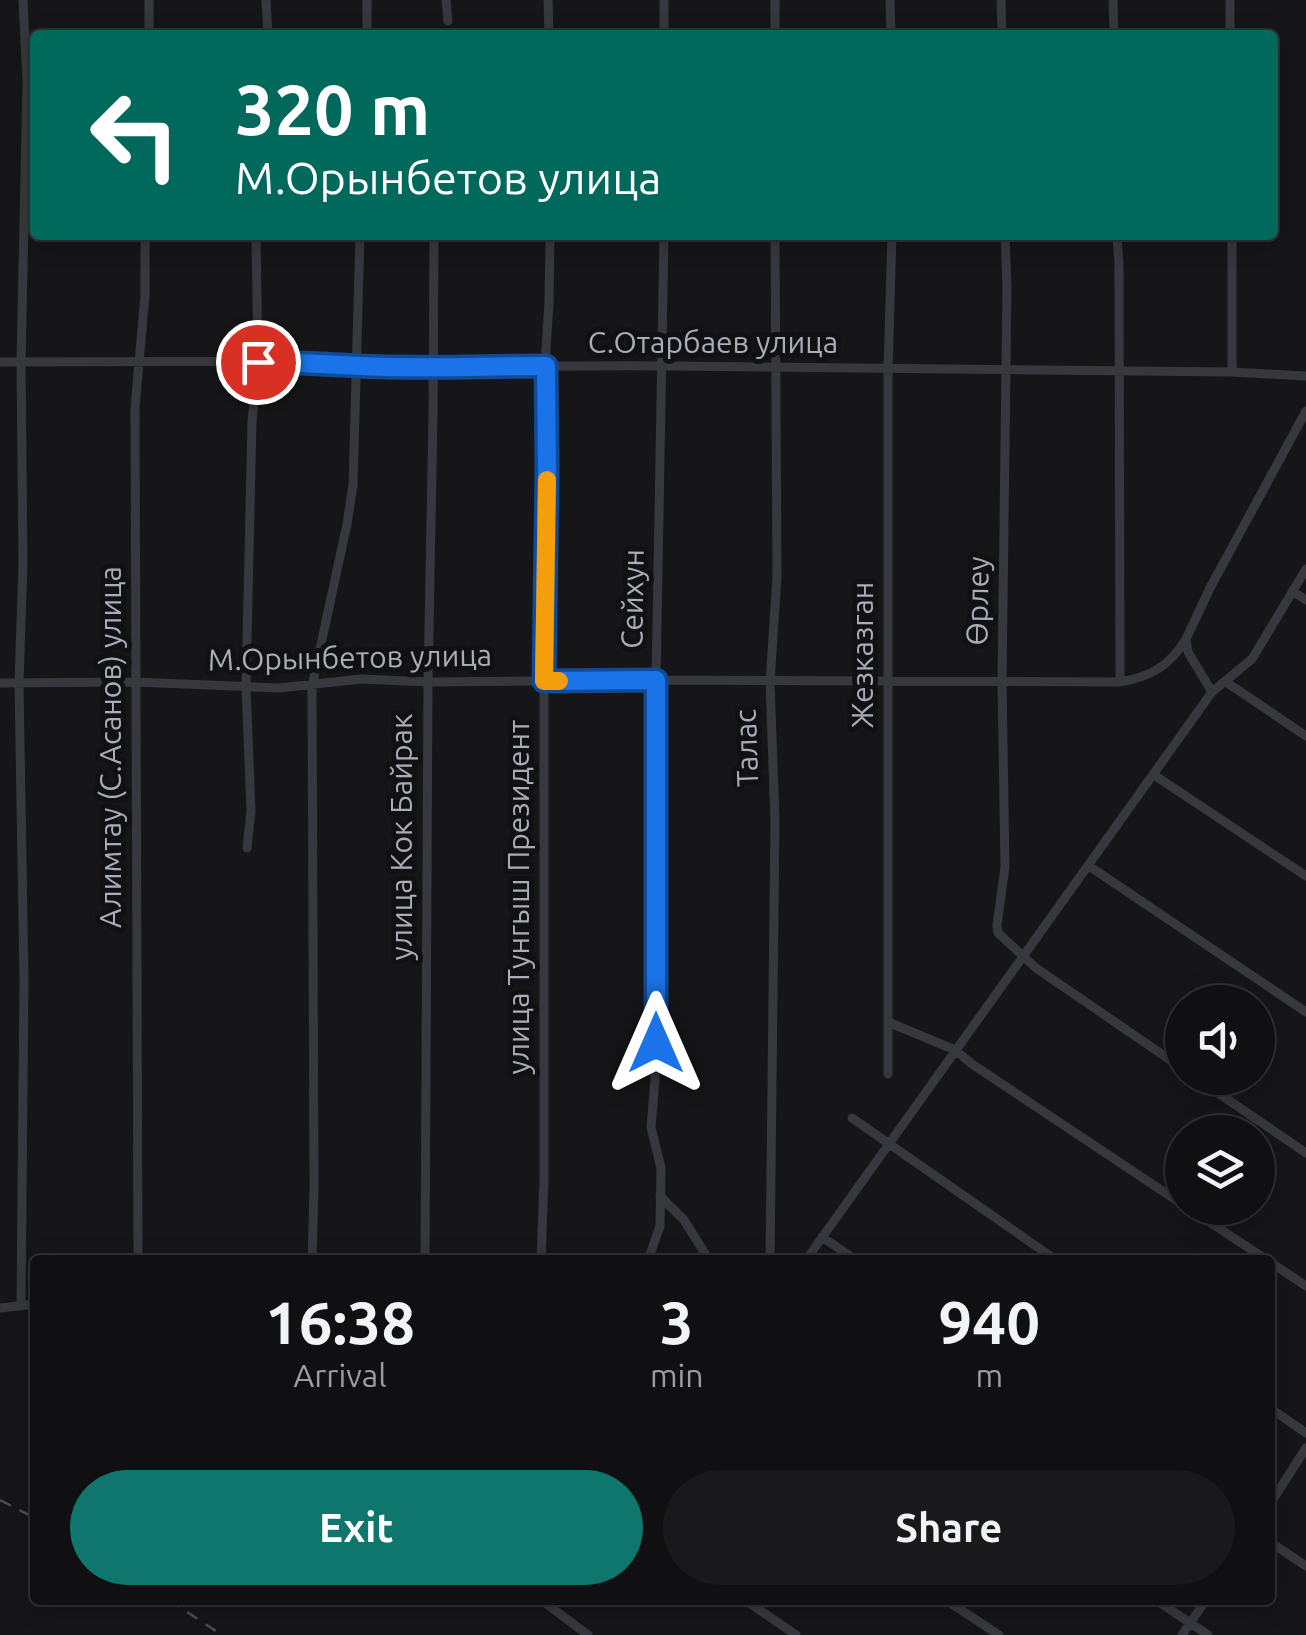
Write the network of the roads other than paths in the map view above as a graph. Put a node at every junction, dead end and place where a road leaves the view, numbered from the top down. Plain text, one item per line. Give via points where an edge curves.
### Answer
1 (23, 0) edge
2 (149, 0) edge
3 (266, 0) edge
4 (367, 0) edge
5 (446, 0) edge
6 (548, 0) edge
7 (664, 0) edge
8 (775, 0) edge
9 (890, 0) edge
10 (1001, 0) edge
11 (1113, 0) edge
12 (1230, 0) edge
13 (448, 21) dead end
14 (149, 30) edge
15 (268, 30) edge
16 (366, 30) edge
17 (548, 30) edge
18 (664, 30) edge
19 (775, 30) edge
20 (890, 30) edge
21 (1002, 30) edge
22 (1114, 30) edge
23 (1230, 30) edge
24 (145, 240) edge
25 (256, 240) edge
26 (360, 240) edge
27 (434, 240) edge
28 (550, 240) edge
29 (664, 240) edge
30 (775, 240) edge
31 (892, 240) edge
32 (1006, 240) edge
33 (1118, 240) edge
34 (1232, 240) edge
35 (0, 362) edge
36 (21, 362) junction
37 (138, 362) junction
38 (258, 362) junction
39 (358, 366) junction
40 (546, 366) junction
41 (663, 366) junction
42 (432, 367) junction
43 (774, 368) junction
44 (888, 369) junction
45 (1006, 370) junction
46 (1120, 371) junction
47 (1232, 372) junction
48 (1306, 376) edge
49 (1306, 411) edge
50 (1306, 569) edge
51 (1292, 591) junction
52 (1306, 600) edge
53 (1186, 639) junction
54 (656, 680) junction
55 (544, 681) junction
56 (136, 682) junction
57 (428, 682) junction
58 (770, 682) junction
59 (888, 682) junction
60 (1002, 682) junction
61 (1120, 682) junction
62 (1226, 682) junction
63 (0, 683) edge
64 (19, 683) junction
65 (246, 686) junction
66 (312, 686) junction
67 (1212, 692) junction
68 (1306, 736) edge
69 (1154, 774) junction
70 (247, 848) dead end
71 (1089, 866) junction
72 (1306, 876) edge
73 (1024, 956) junction
74 (1306, 1012) edge
75 (888, 1022) junction
76 (955, 1050) junction
77 (1165, 1056) edge
78 (888, 1074) dead end
79 (1221, 1095) edge
80 (852, 1118) dead end
81 (889, 1144) junction
82 (1306, 1153) edge
83 (1165, 1193) edge
84 (660, 1196) junction
85 (1214, 1225) edge
86 (822, 1238) junction
87 (138, 1255) edge
88 (312, 1255) edge
89 (425, 1255) edge
90 (541, 1255) edge
91 (650, 1255) edge
92 (707, 1255) edge
93 (770, 1255) edge
94 (810, 1255) edge
95 (848, 1255) edge
96 (1049, 1255) edge
97 (1259, 1255) edge
98 (1275, 1266) edge
99 (1306, 1286) edge
100 (30, 1305) edge
101 (21, 1306) junction
102 (0, 1308) edge
103 (1275, 1411) edge
104 (1306, 1433) edge
105 (1306, 1448) edge
106 (1275, 1496) edge
107 (1275, 1545) edge
108 (1306, 1566) edge
109 (548, 1605) dead end
110 (752, 1605) edge
111 (954, 1605) edge
112 (1163, 1605) edge
113 (1203, 1605) edge
114 (1190, 1623) junction
115 (588, 1635) edge
116 (796, 1635) edge
117 (1000, 1635) edge
118 (1182, 1635) edge
119 (1208, 1635) edge

1 - 36 street via 28,82
2 - 14 street
3 - 15 street
4 - 16 street
5 - 13 street
6 - 17 street
7 - 18 street
8 - 19 street
9 - 20 street
10 - 21 street
11 - 22 street
12 - 23 street
24 - 37 street, Алимтау (С.Асанов) улица
25 - 38 street
26 - 39 street
27 - 42 street, улица Кок Байрак
28 - 40 street, улица Тунгыш Президент
29 - 41 street, Сейхун
30 - 43 street, Талас
31 - 44 street, Жезказган
32 - 45 street, Өрлеу
33 - 46 street
34 - 47 street
35 - 36 street, С.Отарбаев улица
36 - 37 street, С.Отарбаев улица
36 - 64 street
37 - 38 street, С.Отарбаев улица
37 - 56 street, Алимтау (С.Асанов) улица
38 - 39 street, С.Отарбаев улица
38 - 65 street
39 - 42 street, С.Отарбаев улица
39 - 66 street via 353,485
40 - 41 street, С.Отарбаев улица
40 - 42 street, С.Отарбаев улица
40 - 55 street, улица Тунгыш Президент
41 - 43 street, С.Отарбаев улица
41 - 54 street, Сейхун
42 - 57 street, улица Кок Байрак
43 - 44 street, С.Отарбаев улица
43 - 58 street, Талас via 777,576
44 - 45 street, С.Отарбаев улица
44 - 59 street, Жезказган
45 - 46 street, С.Отарбаев улица
45 - 60 street, Өрлеу
46 - 47 street, С.Отарбаев улица
46 - 61 street
47 - 48 street, С.Отарбаев улица
49 - 53 street
50 - 51 street
51 - 52 street
51 - 62 street via 1252,659
53 - 61 street via 1155,672
53 - 67 street
54 - 55 street, М.Орынбетов улица
54 - 58 street, М.Орынбетов улица
54 - 84 street, Сейхун via 651,1128
55 - 57 street, М.Орынбетов улица
55 - 90 street, улица Тунгыш Президент
56 - 64 street, М.Орынбетов улица
56 - 65 street, М.Орынбетов улица
56 - 87 street, Алимтау (С.Асанов) улица
57 - 66 street, М.Орынбетов улица via 361,679
57 - 89 street, улица Кок Байрак
58 - 59 street, М.Орынбетов улица
58 - 93 street, Талас
59 - 60 street, М.Орынбетов улица
59 - 75 street, Жезказган
60 - 61 street, М.Орынбетов улица
60 - 73 street, Өрлеу via 1005,867 997,925
62 - 67 street
62 - 68 street
63 - 64 street, М.Орынбетов улица
64 - 101 street
65 - 66 street, М.Орынбетов улица
65 - 70 street via 252,811
66 - 88 street
67 - 69 street
69 - 71 street
69 - 72 street
71 - 73 street
71 - 74 street
73 - 76 street
73 - 77 street, Өрлеу
75 - 76 street
75 - 78 street, Жезказган
76 - 81 street
76 - 83 street
79 - 82 street
80 - 81 street
81 - 86 street
81 - 96 street
84 - 91 street, Сейхун via 660,1226
84 - 92 street
85 - 97 street
86 - 94 street
86 - 95 street
98 - 99 street
100 - 101 street
101 - 102 street
103 - 104 street
105 - 106 street
107 - 108 street
109 - 115 street
110 - 116 street
111 - 117 street
112 - 114 street
113 - 114 street
114 - 118 street
114 - 119 street

